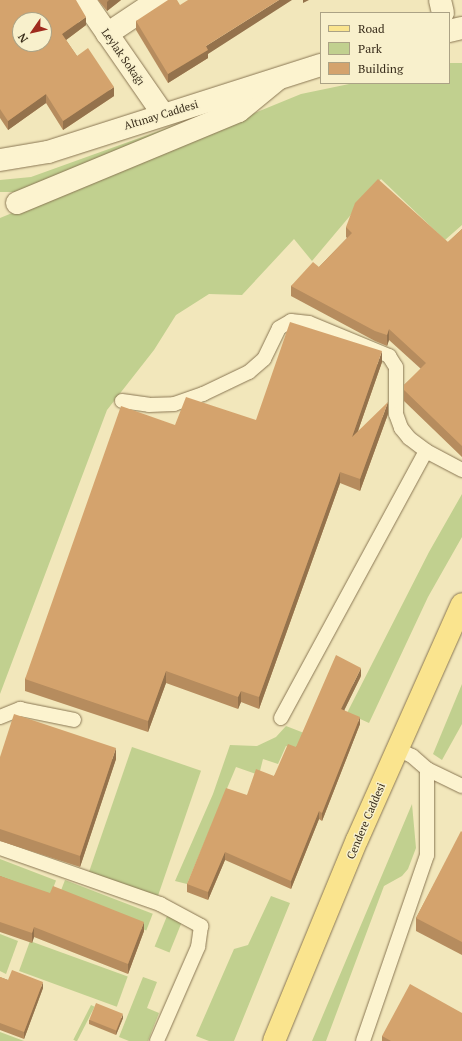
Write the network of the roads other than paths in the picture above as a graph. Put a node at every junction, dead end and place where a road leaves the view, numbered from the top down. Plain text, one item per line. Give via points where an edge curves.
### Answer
1 (84, 0) edge
2 (158, 0) edge
3 (440, 0) edge
4 (443, 12) edge
5 (462, 28) edge
6 (450, 31) edge
7 (107, 34) junction
8 (320, 65) edge
9 (279, 78) junction
10 (163, 114) junction
11 (0, 160) edge
12 (17, 203) dead end
13 (122, 401) dead end
14 (426, 451) junction
15 (462, 470) edge
16 (462, 604) edge
17 (0, 717) edge
18 (281, 718) dead end
19 (74, 720) dead end
20 (397, 749) junction
21 (427, 769) junction
22 (462, 786) edge
23 (0, 848) edge
24 (157, 1041) edge
25 (274, 1041) edge
26 (363, 1041) edge

1 - 7 street, Leylak Sokağı
2 - 7 street
3 - 4 street
5 - 6 street
7 - 10 street, Leylak Sokağı
8 - 9 street, Altınay Caddesi
9 - 10 street, Altınay Caddesi
9 - 12 street via 239,111
10 - 11 street, Altınay Caddesi via 48,152
13 - 14 lane via 149,405 174,404 204,394 249,372 264,359 279,328 291,321 309,323 389,356 396,367 396,414 401,428
14 - 15 lane
14 - 18 lane
16 - 20 main road, Cendere Caddesi
17 - 19 lane via 20,709
20 - 21 lane via 412,756
20 - 25 main road, Cendere Caddesi
21 - 22 lane
21 - 26 lane via 427,855
23 - 24 lane via 160,904 201,926 198,947

